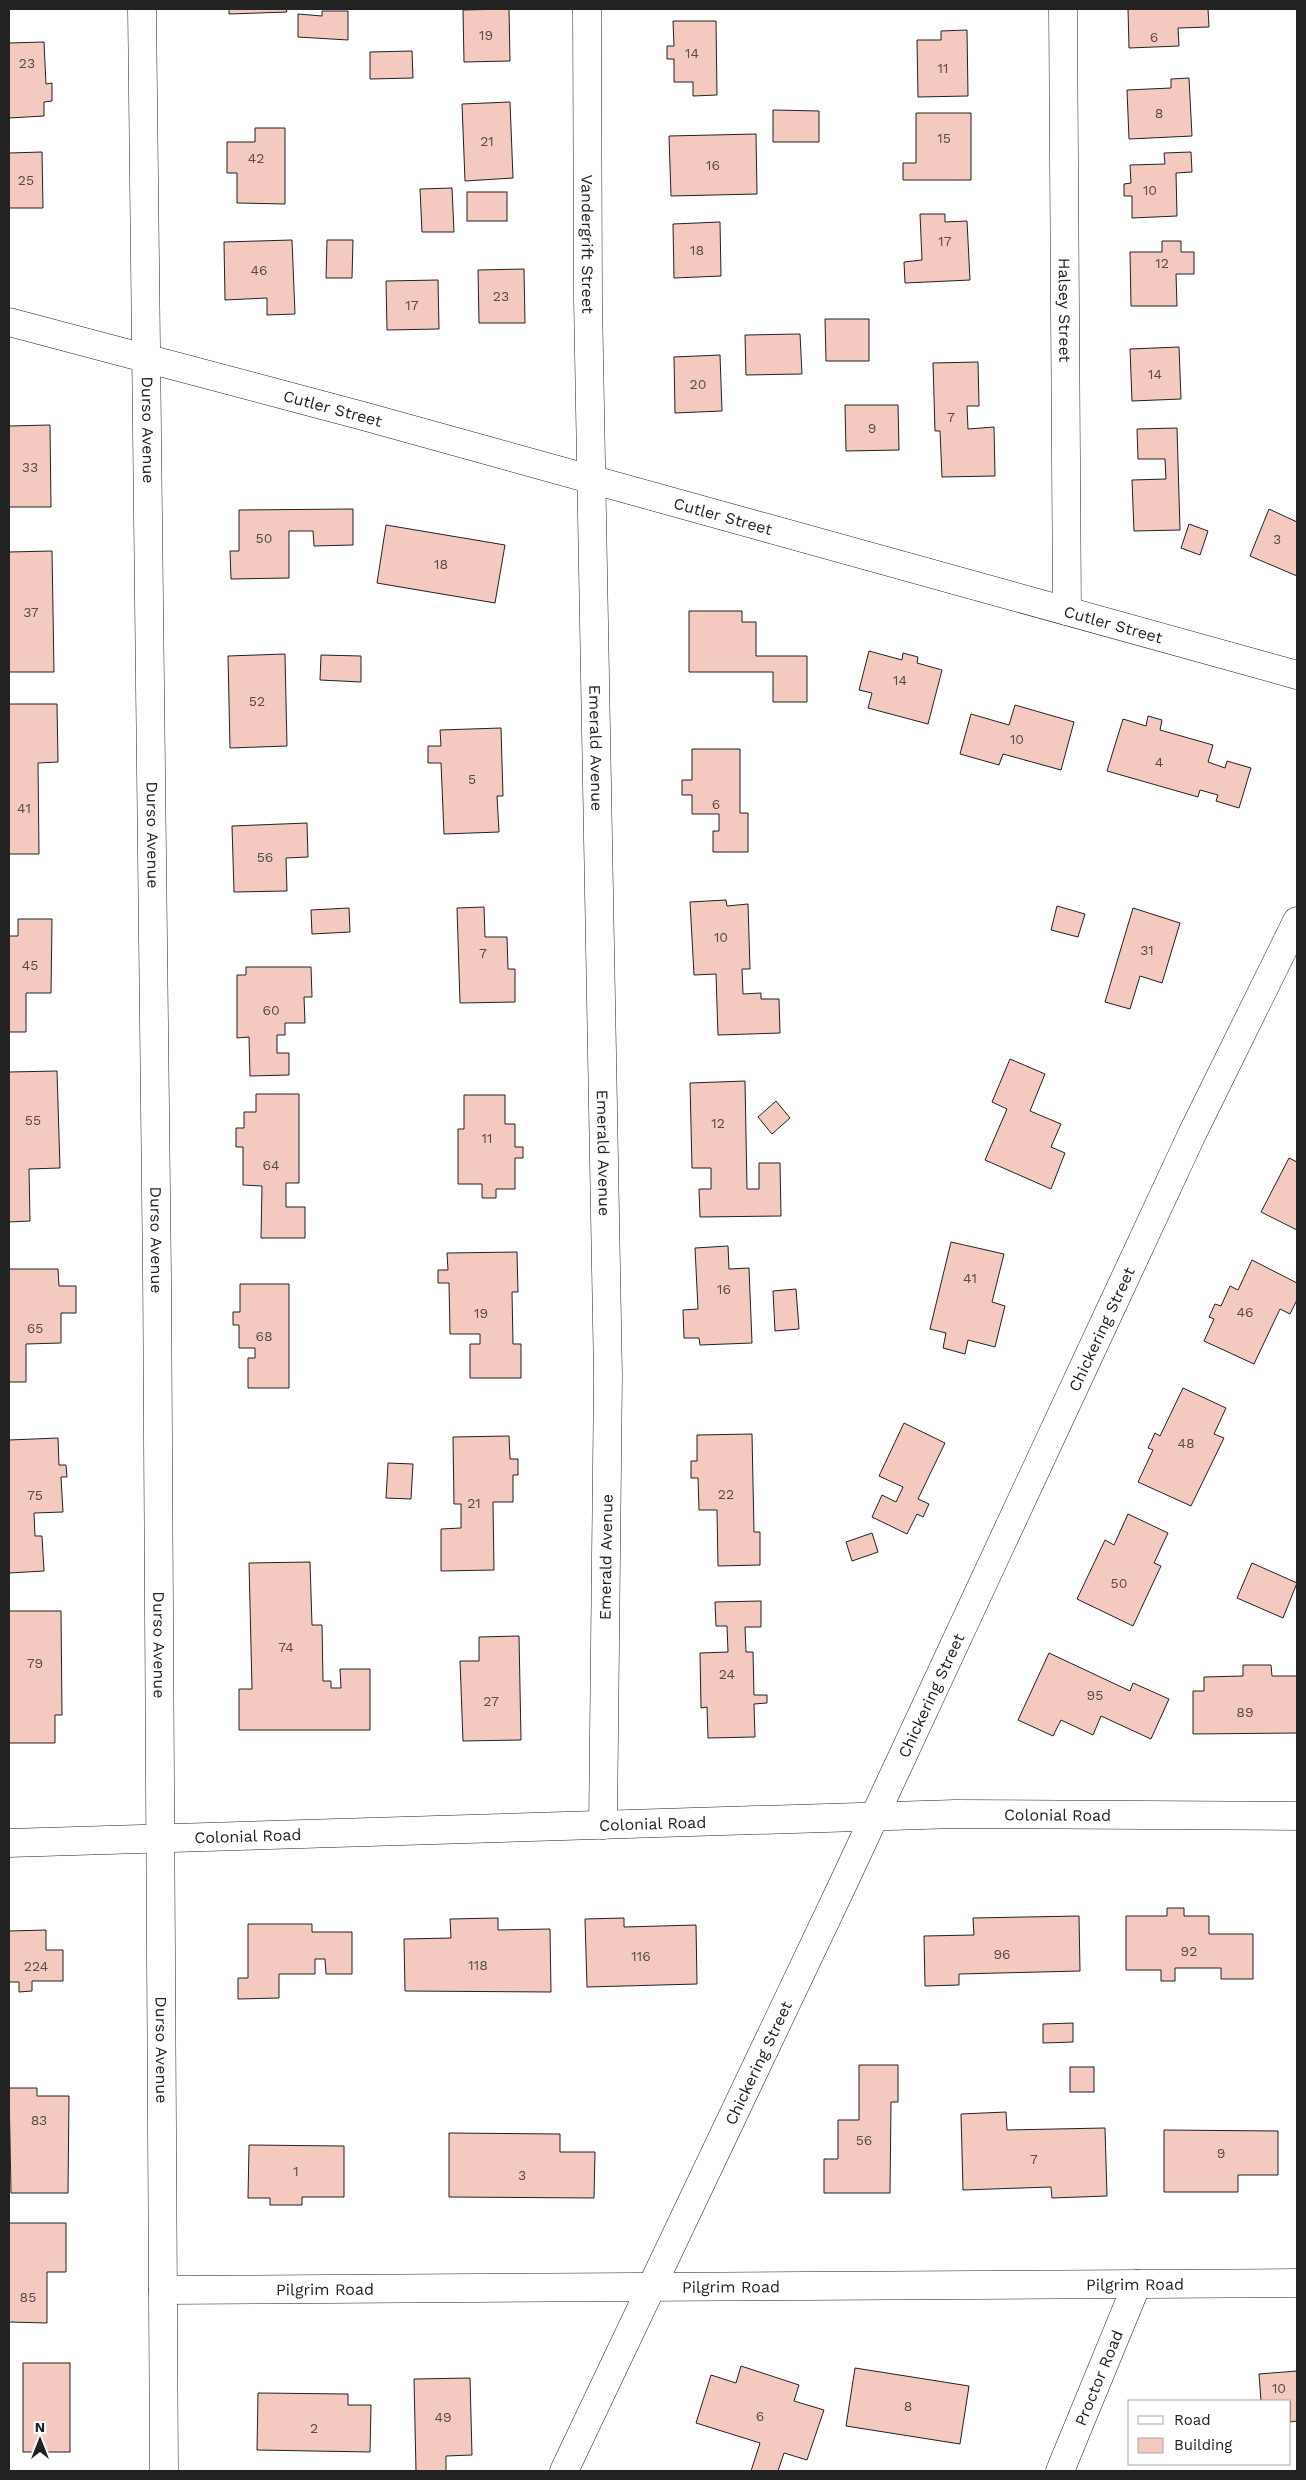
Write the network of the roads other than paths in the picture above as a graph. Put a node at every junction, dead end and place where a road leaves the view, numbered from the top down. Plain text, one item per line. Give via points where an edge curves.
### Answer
1 (142, 9) edge
2 (587, 9) edge
3 (1063, 9) edge
4 (9, 322) edge
5 (148, 359) junction
6 (592, 479) junction
7 (1068, 611) junction
8 (1297, 675) edge
9 (1297, 921) edge
10 (1297, 1816) edge
11 (874, 1817) junction
12 (603, 1826) junction
13 (161, 1839) junction
14 (9, 1843) edge
15 (1297, 2283) edge
16 (1137, 2284) junction
17 (651, 2287) junction
18 (164, 2290) junction
19 (164, 2471) edge
20 (564, 2471) edge
21 (1060, 2471) edge

1 - 5 street, Durso Avenue
2 - 6 street, Vandergrift Street
3 - 7 street, Halsey Street
4 - 5 street, Cutler Street
5 - 6 street, Cutler Street
5 - 13 street, Durso Avenue
6 - 7 street, Cutler Street
6 - 12 street, Emerald Avenue via 608,1376
7 - 8 street, Cutler Street
9 - 11 street, Chickering Street via 1192,1132
10 - 11 street, Colonial Road via 955,1814
11 - 12 street, Colonial Road
11 - 17 street, Chickering Street
12 - 13 street, Colonial Road
13 - 14 street, Colonial Road
13 - 18 street, Durso Avenue
15 - 16 street, Pilgrim Road
16 - 17 street, Pilgrim Road
16 - 21 street, Proctor Road
17 - 18 street, Pilgrim Road
17 - 20 street, Chickering Street
18 - 19 street, Durso Avenue

